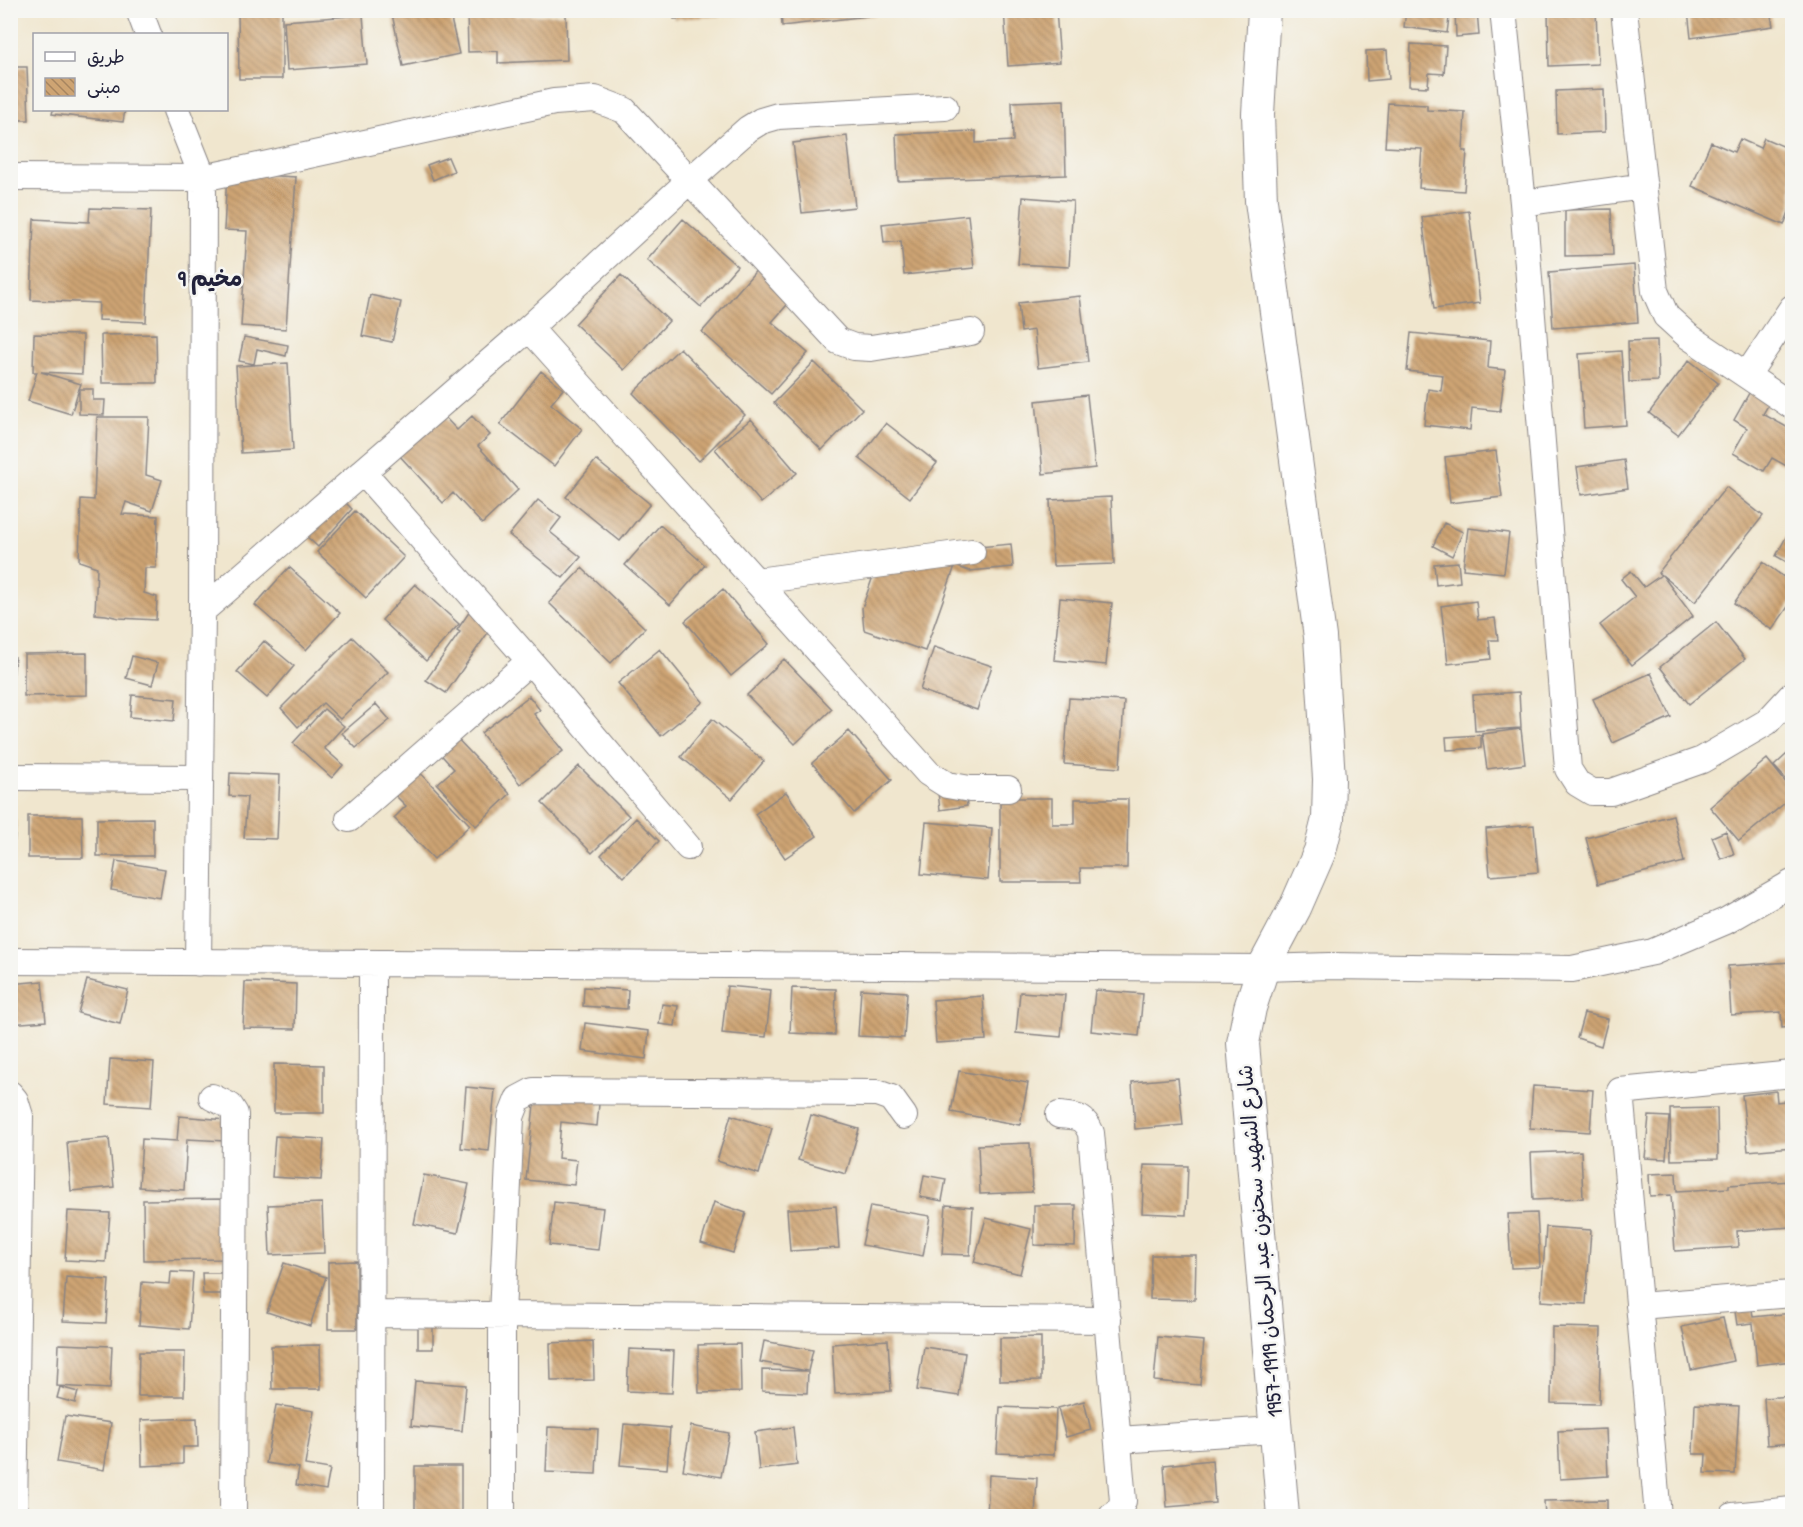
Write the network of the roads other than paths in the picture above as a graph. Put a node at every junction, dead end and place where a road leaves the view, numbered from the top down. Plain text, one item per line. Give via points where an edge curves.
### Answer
1 (139, 10) edge
2 (1264, 10) edge
3 (1503, 10) edge
4 (1624, 10) edge
5 (148, 33) edge
6 (945, 107) dead end
7 (176, 111) edge
8 (10, 177) edge
9 (202, 178) junction
10 (688, 181) junction
11 (1644, 186) junction
12 (1523, 203) junction
13 (1792, 308) edge
14 (529, 328) junction
15 (971, 332) dead end
16 (1747, 375) junction
17 (1792, 406) edge
18 (363, 472) junction
19 (972, 552) dead end
20 (757, 581) junction
21 (202, 611) junction
22 (530, 661) junction
23 (1792, 694) edge
24 (10, 777) edge
25 (200, 778) junction
26 (1008, 789) dead end
27 (349, 819) dead end
28 (688, 847) dead end
29 (1792, 883) edge
30 (10, 962) edge
31 (198, 963) junction
32 (372, 963) junction
33 (1263, 968) junction
34 (1792, 1074) edge
35 (10, 1094) edge
36 (212, 1097) dead end
37 (1059, 1115) dead end
38 (904, 1116) dead end
39 (1792, 1294) edge
40 (14, 1305) edge
41 (1639, 1306) junction
42 (371, 1314) junction
43 (502, 1315) junction
44 (1108, 1320) junction
45 (1275, 1430) junction
46 (1118, 1440) junction
47 (1792, 1510) edge
48 (14, 1516) edge
49 (233, 1516) edge
50 (371, 1516) edge
51 (504, 1516) edge
52 (1112, 1516) edge
53 (1283, 1516) edge
54 (1658, 1516) edge
55 (1733, 1516) edge

1 - 5 street
2 - 33 street, شارع الشهيد سحنون عبد الرحمان 1919-1957 via 1258,114 1262,201 1320,637 1329,779 1328,819 1320,851
3 - 12 street
4 - 11 street
6 - 10 street via 778,116 748,129
7 - 9 street
8 - 9 street
9 - 10 street via 554,102 595,99 624,110
9 - 21 street
10 - 14 street
10 - 15 street via 838,341 871,348
11 - 12 street
11 - 16 street via 1655,291 1666,316 1688,336
12 - 23 street via 1568,769 1577,783 1592,792 1611,792 1702,760 1767,722
13 - 16 street
14 - 18 street
14 - 20 street
16 - 17 street
18 - 21 street
18 - 22 street
19 - 20 street
20 - 26 street via 928,772 947,785
21 - 25 street
22 - 27 street
22 - 28 street
24 - 25 street
25 - 31 street
29 - 33 street via 1726,921 1653,952 1572,969
30 - 31 street
31 - 32 street
32 - 33 street
32 - 42 street
33 - 45 street, شارع الشهيد سحنون عبد الرحمان 1919-1957 via 1244,1043
34 - 41 street via 1620,1090
35 - 40 street via 20,1116
36 - 49 street via 230,1106 235,1114
37 - 44 street via 1086,1122 1091,1133
38 - 43 street via 891,1098 877,1093 533,1090 518,1099 511,1117
39 - 41 street
40 - 48 street
41 - 54 street
42 - 43 street
42 - 50 street
43 - 44 street
43 - 51 street
44 - 46 street
45 - 46 street
45 - 53 street, شارع الشهيد سحنون عبد الرحمان 1919-1957
46 - 52 street via 1123,1501 1118,1514
47 - 55 street

